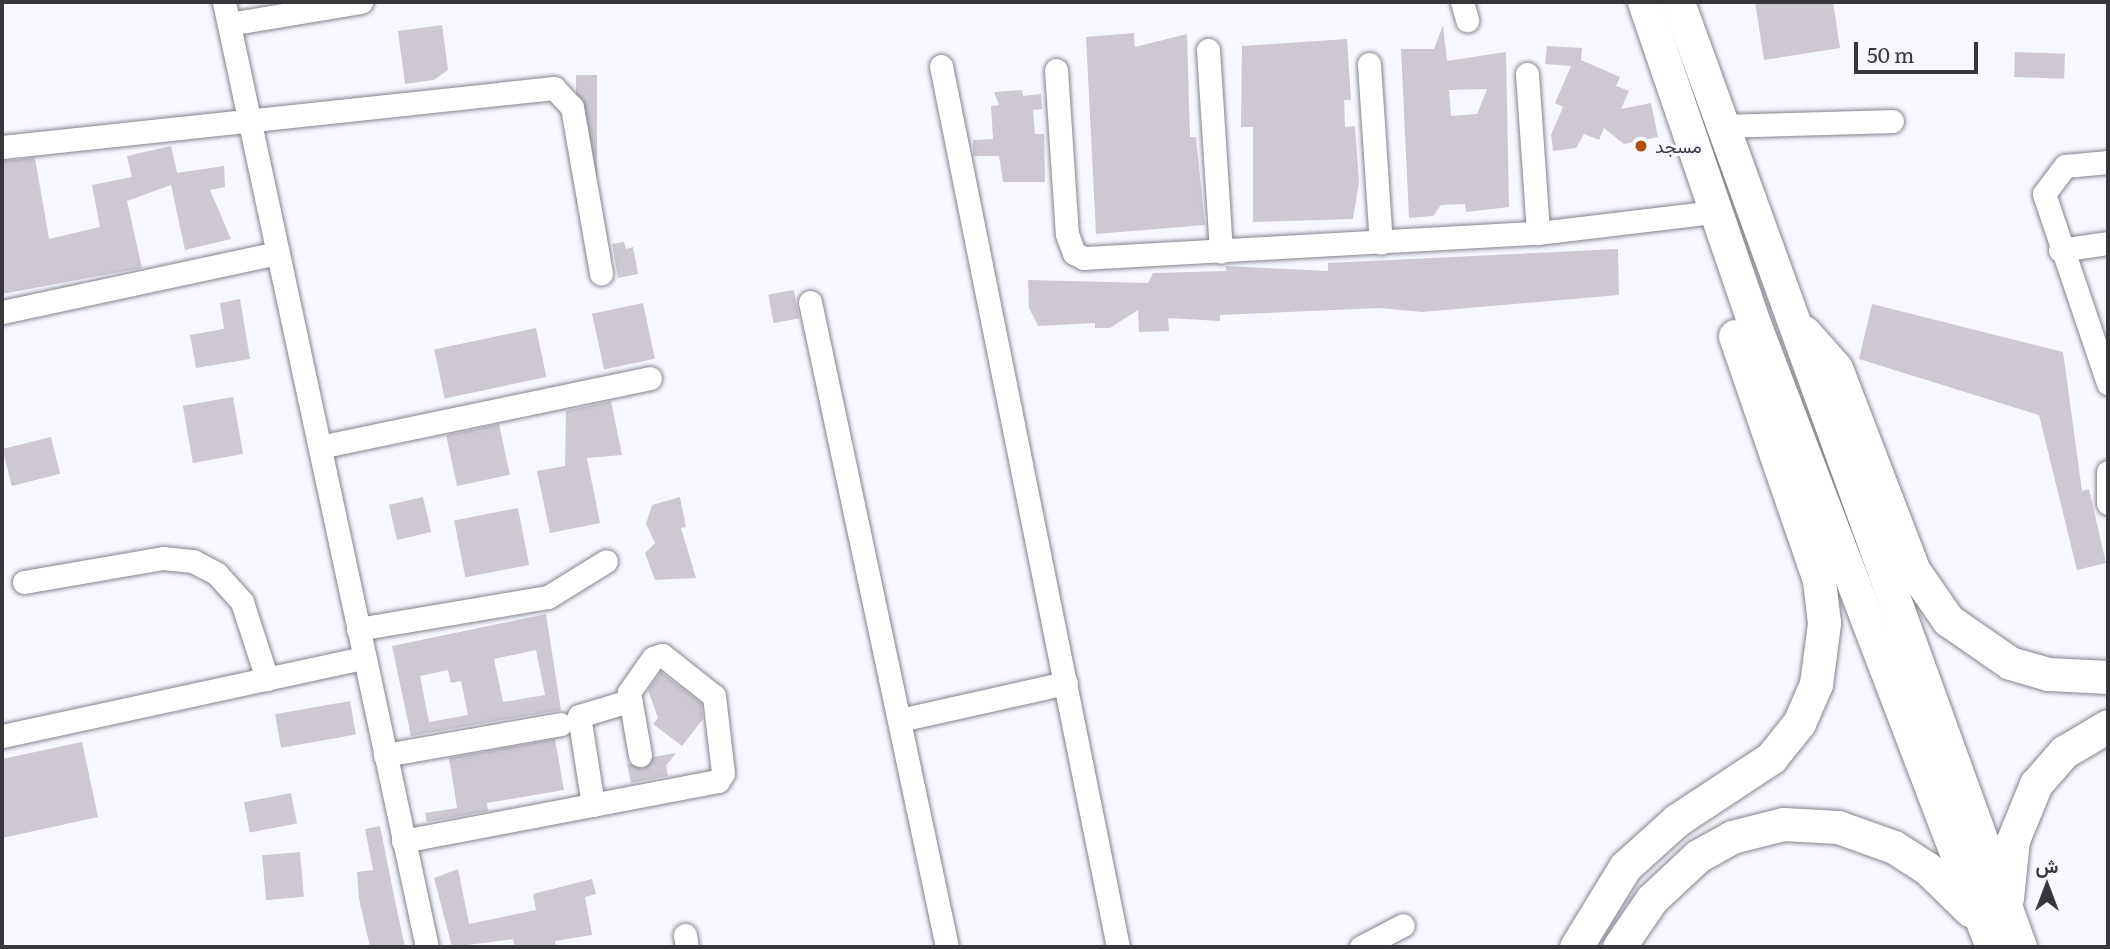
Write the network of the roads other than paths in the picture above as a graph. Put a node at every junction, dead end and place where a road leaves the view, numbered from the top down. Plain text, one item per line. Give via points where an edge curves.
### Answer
1 (360, 2) edge
2 (1644, 2) edge
3 (1678, 2) edge
4 (227, 13) edge
5 (1208, 50) dead end
6 (1369, 64) dead end
7 (941, 66) dead end
8 (1056, 70) dead end
9 (1527, 74) dead end
10 (250, 120) junction
11 (1892, 121) dead end
12 (1723, 127) junction
13 (2, 147) edge
14 (2108, 162) edge
15 (1714, 212) junction
16 (1538, 233) junction
17 (1381, 243) junction
18 (2108, 243) edge
19 (2060, 250) junction
20 (1221, 252) junction
21 (278, 253) junction
22 (1729, 253) junction
23 (601, 273) dead end
24 (810, 302) dead end
25 (2, 312) edge
26 (1794, 324) junction
27 (2100, 341) edge
28 (650, 378) dead end
29 (2108, 383) edge
30 (320, 447) junction
31 (2108, 472) edge
32 (2108, 503) edge
33 (606, 561) dead end
34 (24, 582) dead end
35 (358, 629) junction
36 (364, 658) junction
37 (2108, 677) edge
38 (267, 679) junction
39 (1066, 683) junction
40 (629, 701) junction
41 (900, 720) junction
42 (560, 724) dead end
43 (2108, 726) edge
44 (2, 736) edge
45 (385, 755) junction
46 (640, 755) dead end
47 (593, 805) junction
48 (403, 841) junction
49 (1403, 925) dead end
50 (1995, 931) edge
51 (427, 947) edge
52 (947, 947) edge
53 (1118, 947) edge
54 (1361, 947) edge
55 (1576, 947) edge
56 (1619, 947) edge
57 (2020, 947) edge

1 - 4 street
2 - 15 highway
3 - 12 highway
4 - 10 street
5 - 20 street
6 - 17 street
7 - 39 street
8 - 20 street via 1067,234 1074,253 1096,260
9 - 16 street
10 - 13 street
10 - 21 street
10 - 23 street via 559,90 572,107
11 - 12 street
12 - 26 highway
14 - 19 street via 2065,166 2048,183 2045,206
15 - 16 street
15 - 22 highway
16 - 17 street
17 - 20 street
18 - 19 street
19 - 27 street
21 - 25 street
21 - 30 street
22 - 50 highway
22 - 55 highway via 1732,328 1819,580 1821,664 1809,703 1786,741 1756,772 1640,851 1611,885
24 - 41 street
26 - 37 highway via 1836,368 1914,570 1948,620 2010,663 2048,674
26 - 50 highway
27 - 29 street
28 - 30 street
30 - 35 street
31 - 32 street
33 - 35 street via 548,597
34 - 38 street via 163,558 193,561 217,574 242,602
35 - 36 street
36 - 38 street
36 - 45 street
38 - 44 street
39 - 41 street
39 - 53 street
40 - 46 street
40 - 47 street via 579,716
40 - 47 street via 630,688 657,656 701,680 716,702 723,773 713,783
41 - 52 street
42 - 45 street
43 - 50 highway via 2064,752 2031,793 2009,858
45 - 48 street
47 - 48 street
48 - 51 street
49 - 54 street
50 - 56 highway via 1911,857 1856,832 1802,823 1748,831 1698,856 1652,899
50 - 57 highway

